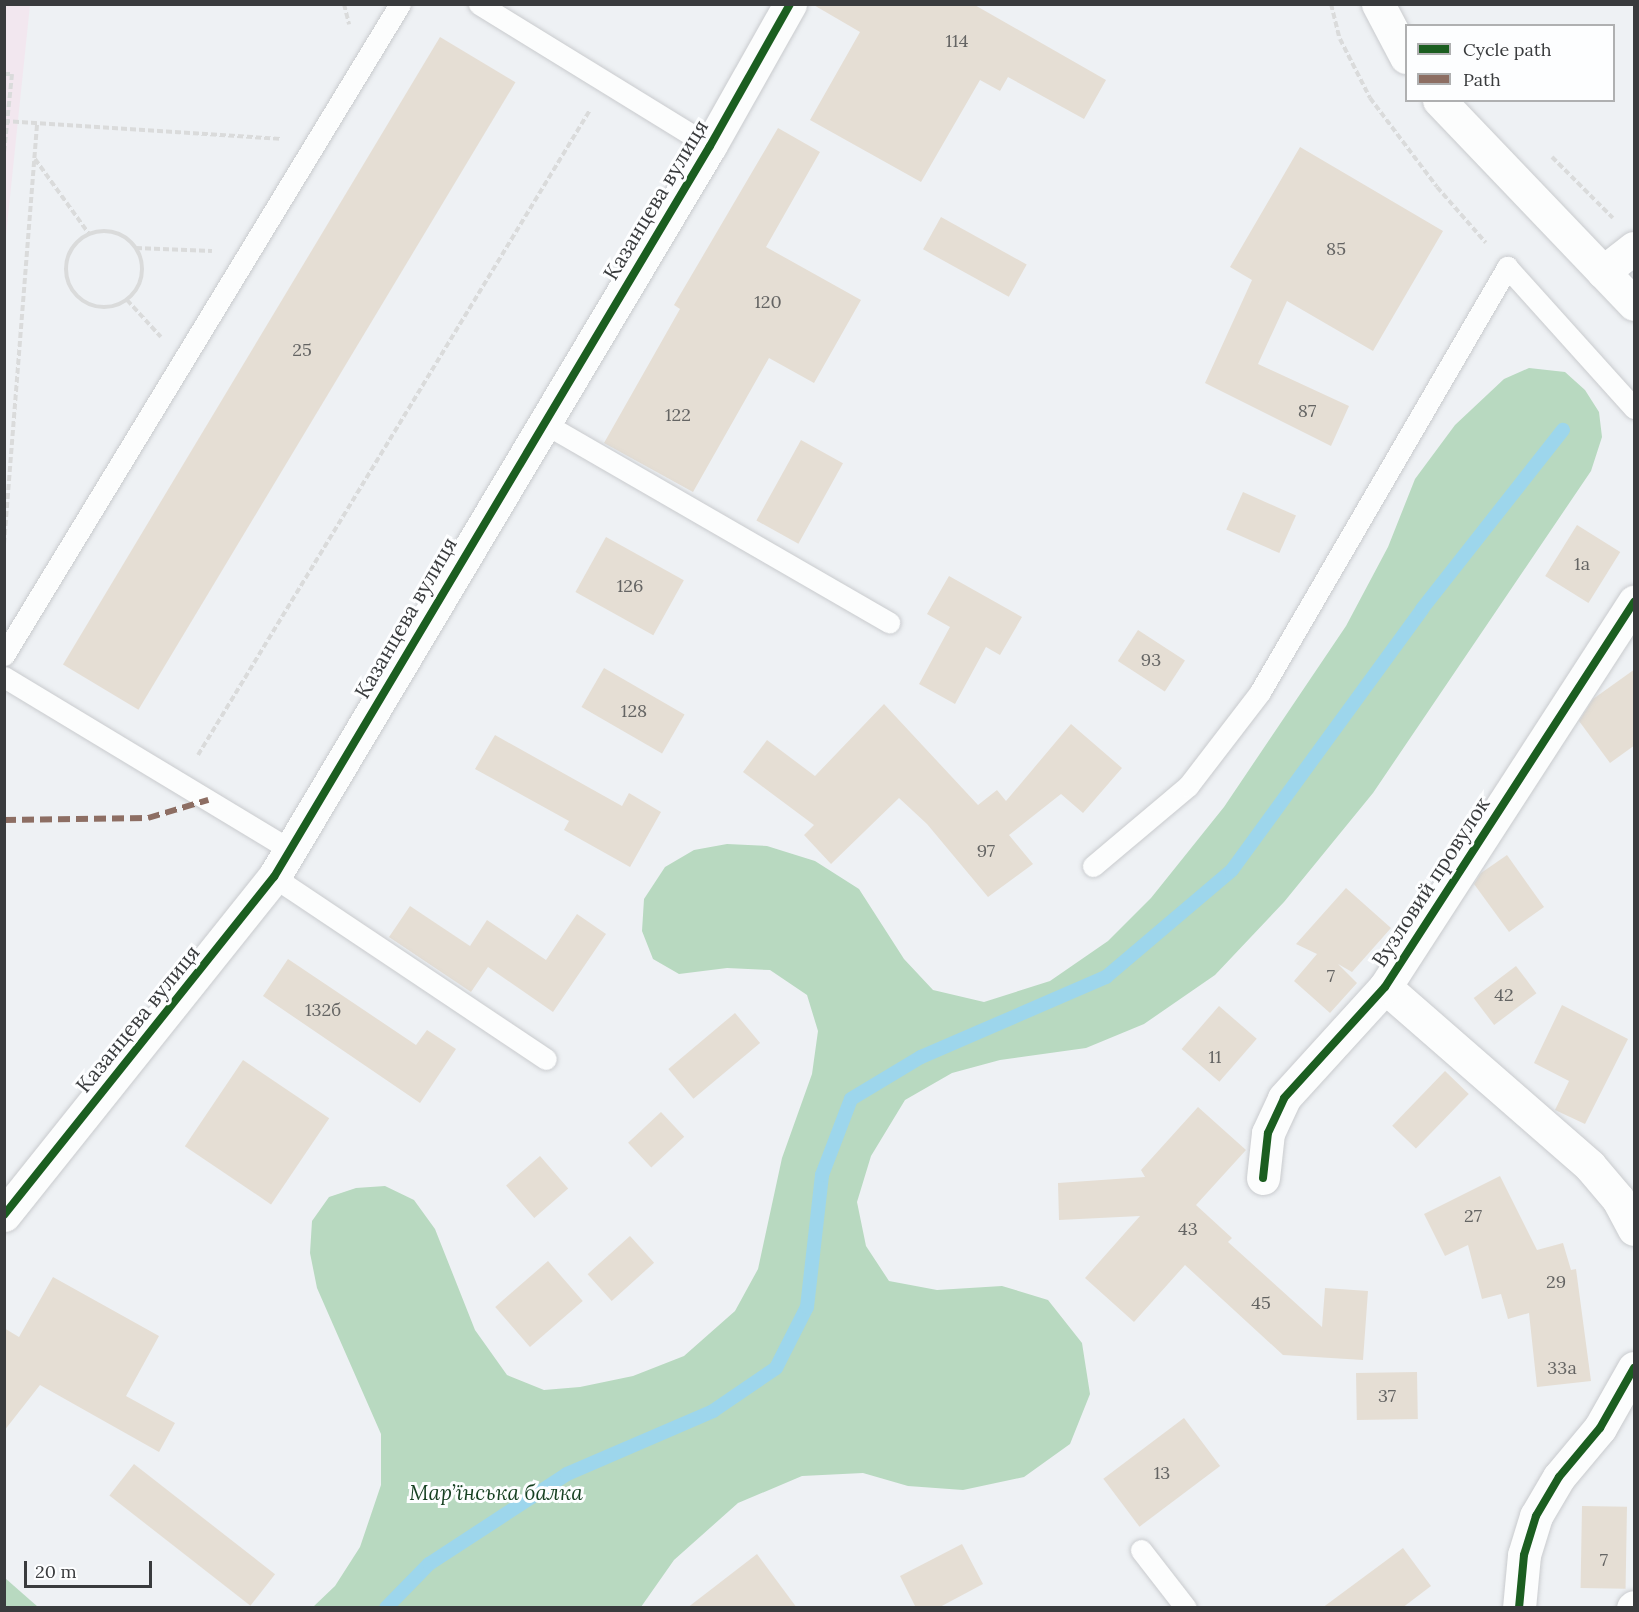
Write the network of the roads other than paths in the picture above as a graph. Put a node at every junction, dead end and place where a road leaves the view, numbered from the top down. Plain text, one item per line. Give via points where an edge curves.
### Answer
1 (400, 4) edge
2 (479, 4) edge
3 (790, 4) edge
4 (1378, 4) edge
5 (1405, 53) edge
6 (1441, 102) edge
7 (710, 146) junction
8 (1626, 235) edge
9 (1602, 272) junction
10 (1635, 304) edge
11 (1635, 408) edge
12 (542, 422) junction
13 (1635, 602) edge
14 (889, 622) dead end
15 (4, 655) edge
16 (4, 677) edge
17 (291, 850) junction
18 (1093, 866) dead end
19 (274, 877) junction
20 (1385, 987) junction
21 (546, 1059) dead end
22 (1263, 1178) dead end
23 (4, 1215) edge
24 (1635, 1229) edge
25 (1635, 1368) edge
26 (1141, 1550) dead end
27 (1186, 1608) edge
28 (1519, 1608) edge

1 - 15 lane
2 - 7 lane
3 - 7 street, Казанцева вулиця
4 - 5 street
6 - 9 street
7 - 12 street, Казанцева вулиця
8 - 9 street
9 - 10 street
11 - 18 lane via 1507,267 1260,692 1188,786
12 - 14 lane
12 - 17 street, Казанцева вулиця
13 - 20 street, Вузловий провулок
16 - 17 lane
17 - 19 street, Казанцева вулиця
19 - 21 lane
19 - 23 street, Казанцева вулиця
20 - 22 street, Вузловий провулок via 1284,1098 1268,1133
20 - 24 street, Вузловий провулок via 1590,1166 1618,1199
25 - 28 street via 1600,1428 1559,1476 1536,1516 1524,1555
26 - 27 lane

